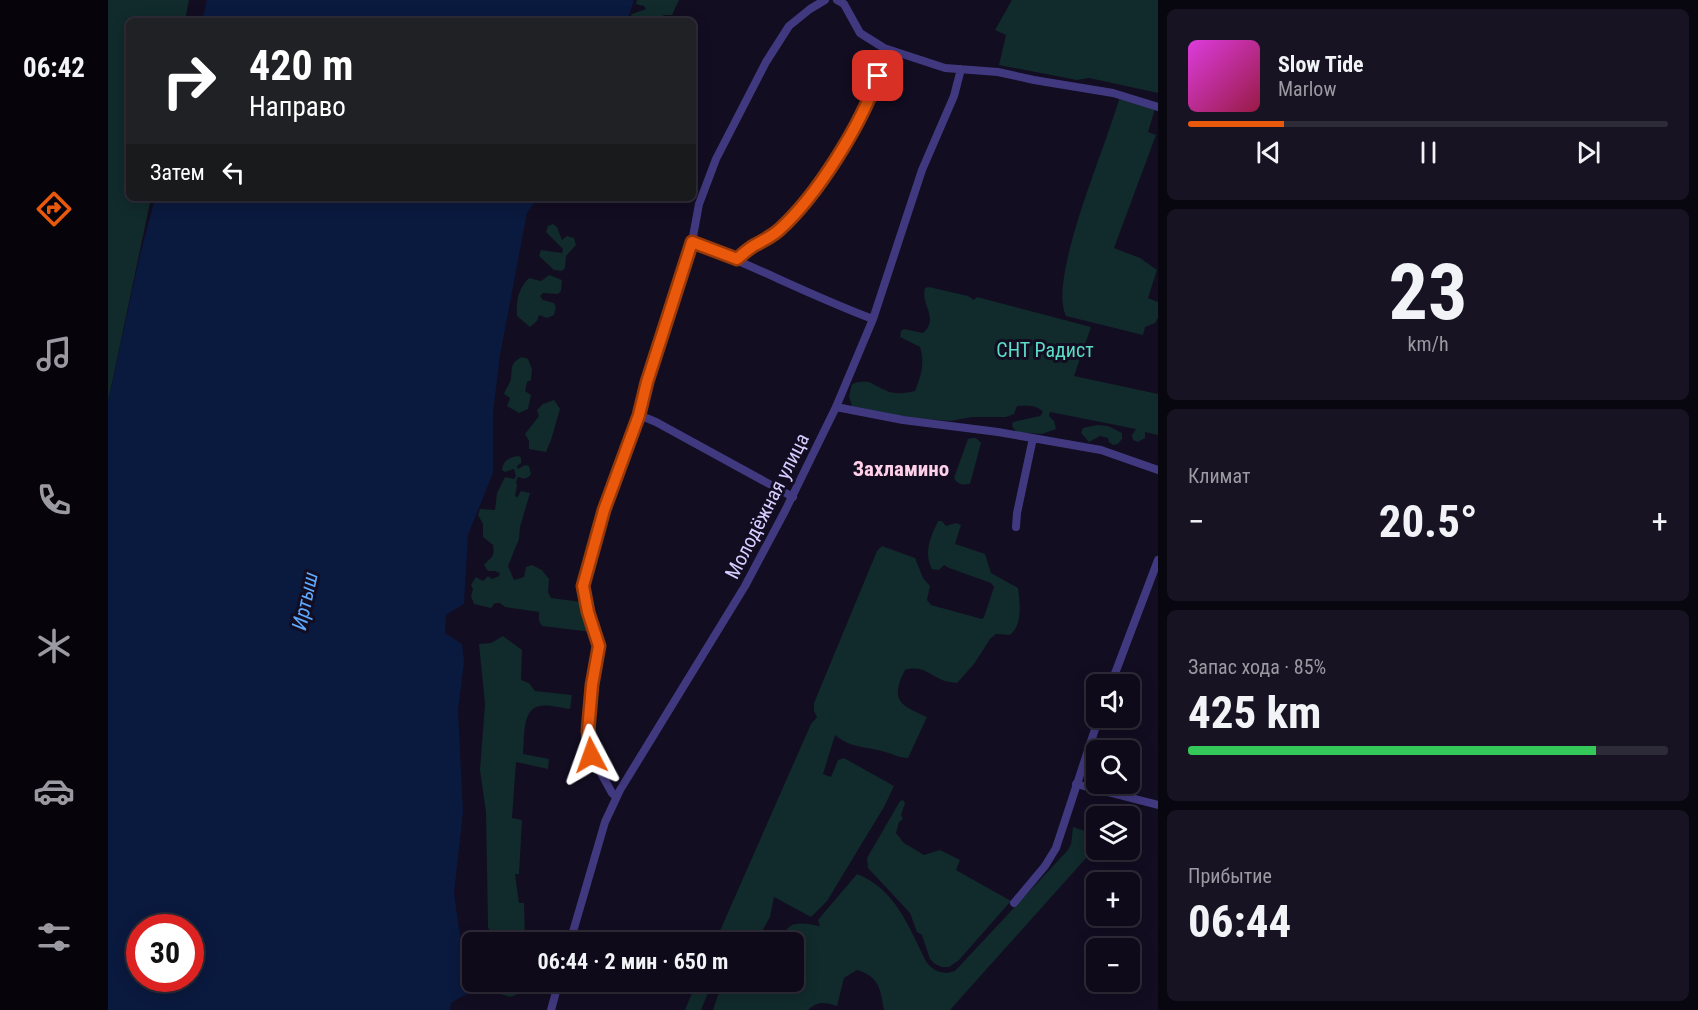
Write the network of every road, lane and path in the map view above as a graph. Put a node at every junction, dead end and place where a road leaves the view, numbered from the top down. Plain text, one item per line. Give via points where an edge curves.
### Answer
1 (825, 0) edge
2 (837, 0) edge
3 (884, 48) junction
4 (961, 69) junction
5 (1158, 107) edge
6 (692, 242) junction
7 (737, 259) junction
8 (873, 319) junction
9 (836, 407) junction
10 (639, 415) junction
11 (1033, 438) junction
12 (1158, 470) edge
13 (793, 496) junction
14 (1016, 527) dead end
15 (1158, 560) edge
16 (1115, 674) edge
17 (1095, 728) edge
18 (1076, 784) junction
19 (616, 797) junction
20 (1158, 805) edge
21 (1014, 903) dead end
22 (573, 932) edge
23 (556, 992) edge
24 (551, 1010) edge

1 - 6 street via 789,26 766,62 716,159 699,204
2 - 3 street via 844,4 860,33
3 - 4 street via 945,68
3 - 7 street via 873,92 835,160 794,216
4 - 5 street via 1113,93
4 - 8 street, Молодёжная улица via 954,96 922,170
6 - 7 street
6 - 10 street
7 - 8 street
8 - 9 street, Молодёжная улица
9 - 11 street
9 - 13 street, Молодёжная улица
10 - 13 street
10 - 19 street via 604,510 583,586 599,646 588,731 591,755
11 - 12 street via 1101,450
11 - 14 street
13 - 19 street, Молодёжная улица via 745,586
15 - 16 street
17 - 18 street
18 - 20 street
18 - 21 street via 1056,848
19 - 22 street, Молодёжная улица
23 - 24 street

